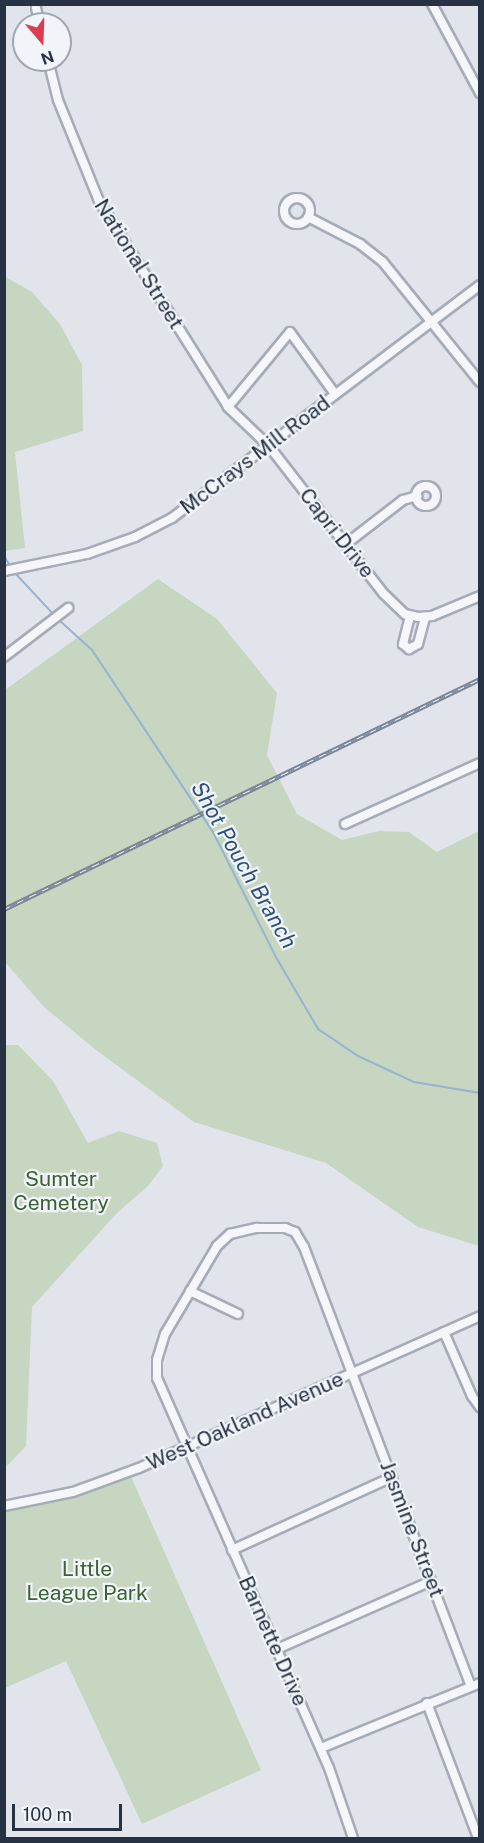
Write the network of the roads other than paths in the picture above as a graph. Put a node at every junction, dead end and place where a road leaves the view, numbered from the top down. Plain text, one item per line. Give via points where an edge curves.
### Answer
1 (432, 4) edge
2 (36, 8) dead end
3 (37, 12) edge
4 (51, 72) edge
5 (480, 93) edge
6 (308, 217) dead end
7 (480, 285) edge
8 (431, 319) junction
9 (480, 382) edge
10 (335, 394) junction
11 (228, 407) junction
12 (269, 446) junction
13 (417, 496) dead end
14 (346, 544) junction
15 (4, 571) edge
16 (480, 596) edge
17 (68, 608) dead end
18 (410, 616) junction
19 (425, 617) junction
20 (4, 657) edge
21 (480, 763) edge
22 (345, 824) dead end
23 (190, 1291) junction
24 (238, 1314) dead end
25 (480, 1316) edge
26 (444, 1332) junction
27 (351, 1374) junction
28 (480, 1407) edge
29 (186, 1447) junction
30 (392, 1478) junction
31 (4, 1506) edge
32 (232, 1550) junction
33 (431, 1581) junction
34 (277, 1649) junction
35 (475, 1684) edge
36 (427, 1703) junction
37 (321, 1748) junction
38 (352, 1839) edge
39 (478, 1839) edge

1 - 5 street
2 - 3 street
4 - 11 street, National Street via 58,100 99,201
6 - 8 street via 376,256
7 - 8 street, McCrays Mill Road
8 - 9 street
8 - 10 street, McCrays Mill Road
10 - 11 street via 290,332
10 - 12 street, McCrays Mill Road
11 - 12 street, National Street
12 - 14 street, Capri Drive
12 - 15 street, McCrays Mill Road via 156,527 87,554
13 - 14 street via 403,500
14 - 18 street, Capri Drive via 384,594
16 - 19 street
17 - 20 street
18 - 19 street
18 - 19 street via 404,644 409,649 418,644
21 - 22 street
23 - 24 street
23 - 27 street, Jasmine Street via 217,1246 230,1234 272,1226 290,1229 304,1247
23 - 29 street, Barnette Drive via 165,1334 156,1373
25 - 26 street, West Oakland Avenue
26 - 27 street, West Oakland Avenue
26 - 28 street
27 - 29 street, West Oakland Avenue
27 - 30 street, Jasmine Street
29 - 31 street, West Oakland Avenue via 97,1484
29 - 32 street, Barnette Drive
30 - 32 street
30 - 33 street, Jasmine Street
32 - 34 street, Barnette Drive
33 - 34 street
33 - 35 street, Jasmine Street
34 - 37 street, Barnette Drive
35 - 36 street
36 - 37 street
36 - 39 street
37 - 38 street, Barnette Drive

